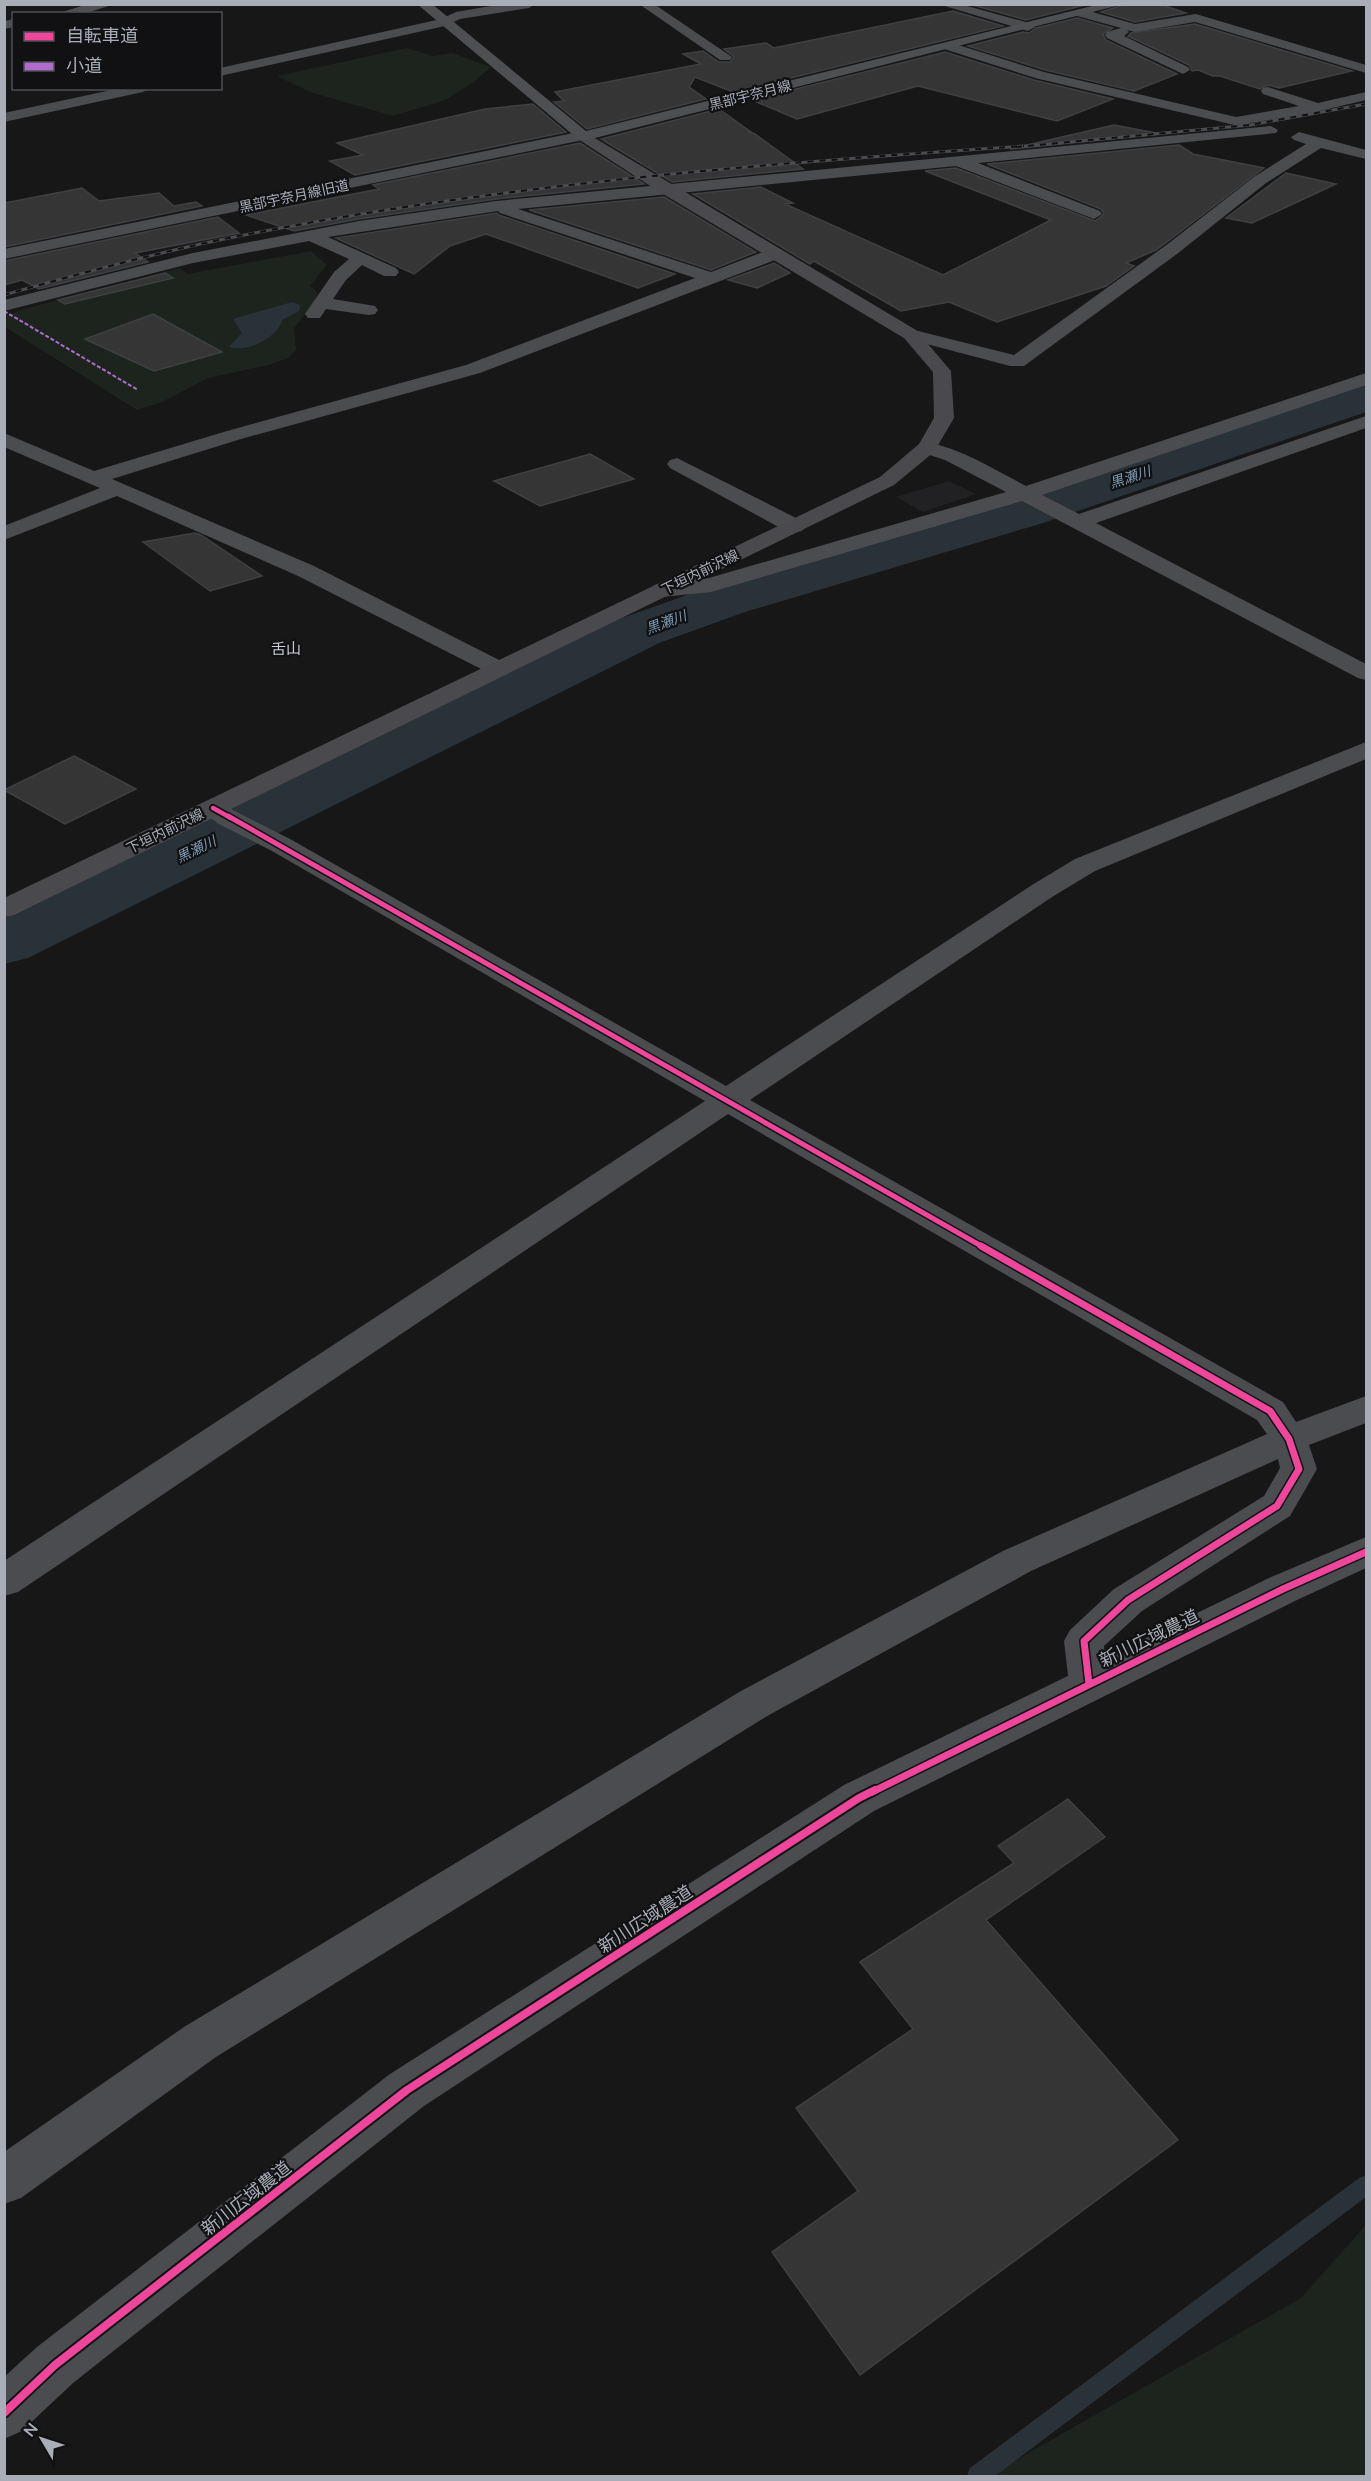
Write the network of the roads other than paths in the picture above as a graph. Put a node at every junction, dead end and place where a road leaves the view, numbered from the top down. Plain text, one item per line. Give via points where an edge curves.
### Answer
1 (109, 4) edge
2 (423, 4) edge
3 (529, 4) edge
4 (645, 4) edge
5 (944, 4) edge
6 (1118, 4) edge
7 (1168, 10) dead end
8 (71, 12) edge
9 (1082, 13) junction
10 (1197, 18) junction
11 (445, 22) junction
12 (1028, 27) junction
13 (1135, 28) junction
14 (949, 46) junction
15 (725, 57) dead end
16 (1338, 61) junction
17 (1308, 66) dead end
18 (1366, 69) edge
19 (1183, 70) dead end
20 (222, 72) edge
21 (134, 90) edge
22 (1268, 91) dead end
23 (1366, 96) edge
24 (1316, 108) junction
25 (4, 118) edge
26 (1233, 121) junction
27 (1271, 130) junction
28 (583, 136) junction
29 (1177, 139) junction
30 (1319, 142) junction
31 (1215, 151) dead end
32 (1366, 155) edge
33 (1269, 158) dead end
34 (957, 160) junction
35 (1290, 160) junction
36 (664, 188) junction
37 (496, 206) junction
38 (1094, 214) dead end
39 (310, 235) junction
40 (4, 254) edge
41 (774, 254) junction
42 (359, 259) junction
43 (390, 272) dead end
44 (708, 278) junction
45 (4, 306) edge
46 (369, 310) dead end
47 (910, 334) junction
48 (1366, 379) edge
49 (1366, 422) edge
50 (4, 439) edge
51 (927, 448) junction
52 (677, 464) dead end
53 (92, 478) junction
54 (117, 489) junction
55 (1023, 494) junction
56 (1071, 519) junction
57 (794, 526) junction
58 (4, 534) edge
59 (662, 590) junction
60 (497, 668) junction
61 (1366, 673) edge
62 (1366, 750) edge
63 (220, 812) junction
64 (4, 909) edge
65 (724, 1100) junction
66 (1366, 1409) edge
67 (1289, 1439) junction
68 (1366, 1552) edge
69 (4, 1581) edge
70 (1089, 1684) junction
71 (4, 2181) edge
72 (4, 2413) edge

1 - 8 main road
2 - 11 main road
3 - 11 street via 456,16
4 - 15 street
5 - 12 street
6 - 9 main road, 黒部宇奈月線
7 - 10 street
9 - 12 main road, 黒部宇奈月線
9 - 13 street
10 - 13 street
10 - 16 street
11 - 20 street
11 - 28 main road
12 - 14 main road, 黒部宇奈月線
13 - 19 street via 1112,35
14 - 26 street via 1040,75
14 - 28 main road, 黒部宇奈月線
16 - 17 street
16 - 18 street
21 - 25 street
22 - 24 street
23 - 24 street
24 - 26 street
26 - 27 street
27 - 29 street
27 - 30 street
28 - 36 main road, 下垣内前沢線
28 - 40 street, 黒部宇奈月線旧道
29 - 31 street via 1193,149
29 - 34 street
30 - 32 street
30 - 35 street
33 - 35 street
34 - 36 street
34 - 38 street
35 - 47 street via 1017,362
36 - 37 street
36 - 41 main road, 下垣内前沢線
37 - 39 street
37 - 44 street
39 - 42 street
39 - 45 street via 193,258
41 - 44 street
41 - 47 main road, 下垣内前沢線
42 - 43 street
42 - 46 street via 340,276 318,308
44 - 53 street via 473,369
47 - 51 main road, 下垣内前沢線 via 942,371 944,418
48 - 55 street
49 - 56 street
50 - 53 street
51 - 55 street via 952,456
51 - 57 main road, 下垣内前沢線 via 887,481
52 - 57 street
53 - 54 street
54 - 58 street
54 - 60 street via 306,571
55 - 56 street
55 - 59 street via 711,585
56 - 61 street
57 - 59 main road, 下垣内前沢線
59 - 60 main road, 下垣内前沢線
60 - 63 main road, 下垣内前沢線
62 - 65 street via 1085,865
63 - 64 main road, 下垣内前沢線
63 - 65 street
65 - 67 street via 1270,1411
65 - 69 street
66 - 67 street
67 - 70 street via 1299,1469 1277,1506 1128,1600 1084,1641
67 - 71 street via 1017,1561 754,1703 200,2042
68 - 70 street, 新川広域農道
70 - 72 street, 新川広域農道 via 860,1798 407,2090 55,2366

